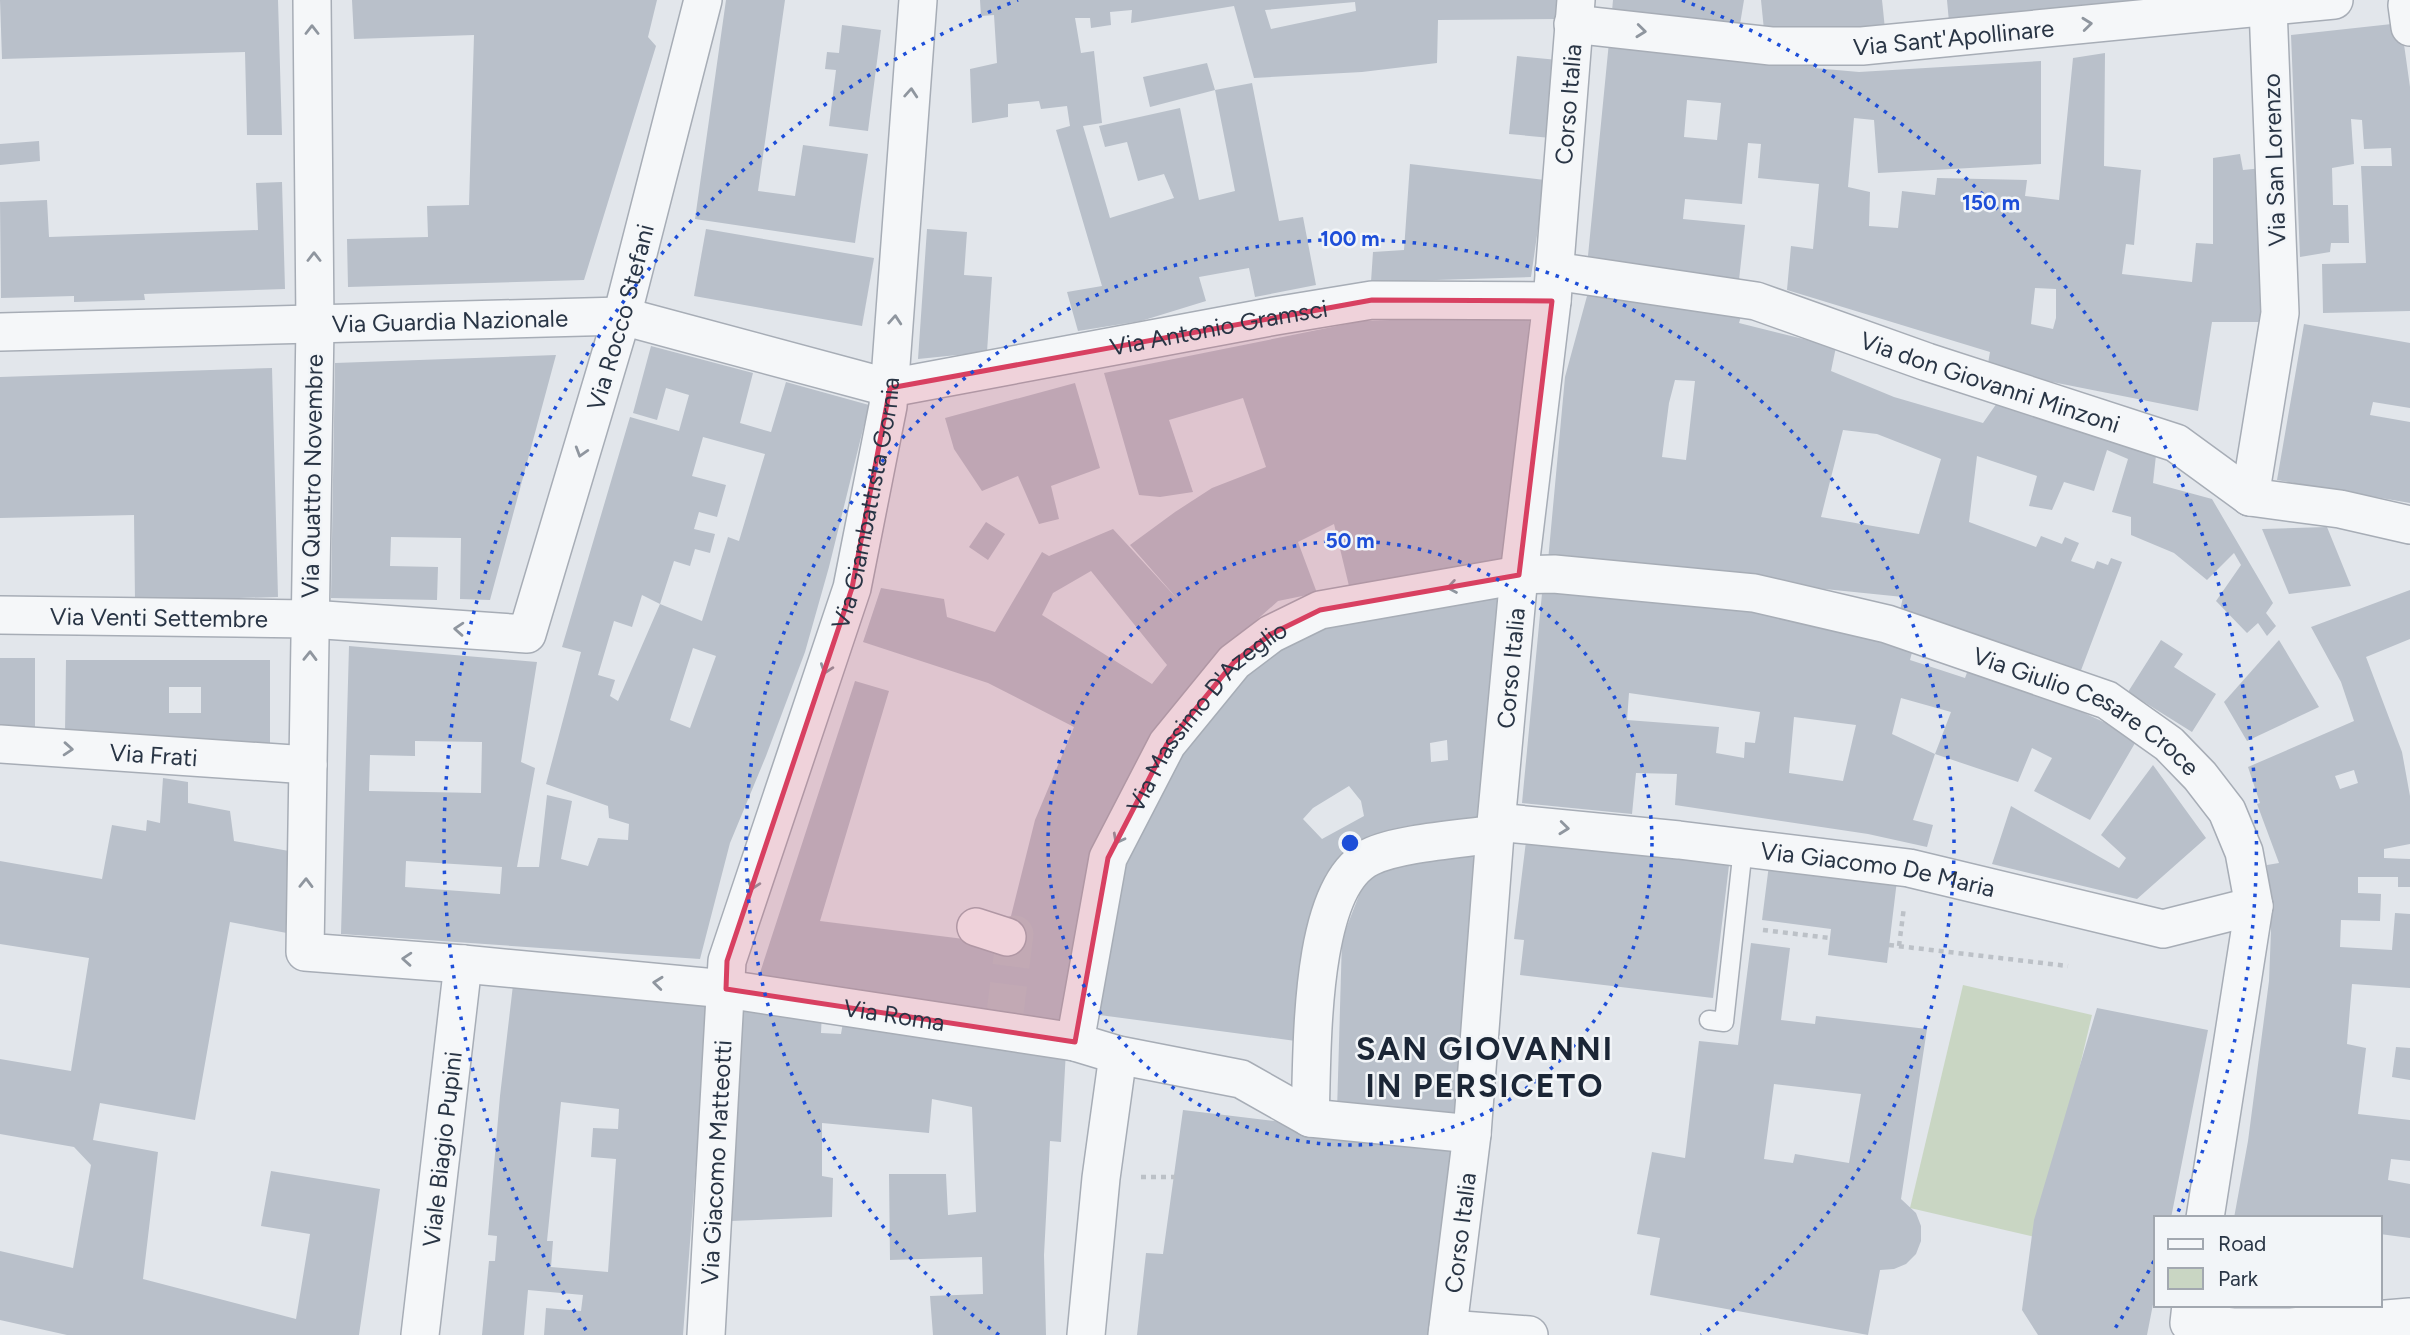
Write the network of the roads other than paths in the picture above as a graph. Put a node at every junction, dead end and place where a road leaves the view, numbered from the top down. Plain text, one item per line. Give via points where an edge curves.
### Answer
1 (312, 0) edge
2 (703, 0) edge
3 (918, 0) edge
4 (2334, 0) edge
5 (2410, 5) edge
6 (2268, 6) junction
7 (1574, 12) edge
8 (2410, 27) edge
9 (1553, 286) junction
10 (622, 316) junction
11 (315, 325) junction
12 (0, 332) edge
13 (890, 388) junction
14 (2250, 497) junction
15 (2410, 525) edge
16 (1519, 575) junction
17 (0, 615) edge
18 (310, 619) junction
19 (527, 634) joint
20 (0, 744) edge
21 (308, 765) junction
22 (1496, 828) junction
23 (1743, 848) junction
24 (2254, 906) junction
25 (305, 952) joint
26 (463, 964) junction
27 (726, 989) junction
28 (1709, 1020) dead end
29 (1075, 1042) junction
30 (1118, 1055) junction
31 (1310, 1118) junction
32 (1472, 1134) junction
33 (2205, 1216) edge
34 (2190, 1314) edge
35 (2410, 1317) edge
36 (2305, 1331) edge
37 (1448, 1332) edge
38 (420, 1335) edge
39 (706, 1335) edge
40 (1086, 1335) edge
41 (1529, 1335) edge

11 -> 1 street, Via Quattro Novembre
2 - 10 street, Via Rocco Stefani
13 -> 3 street, Via Giambattista Gornia
4 - 6 street, Via Sant'Apollinare
5 - 8 street
7 -> 6 street, Via Sant'Apollinare via 1771,46 1862,46
6 - 14 street, Via San Lorenzo via 2280,313
7 - 9 street, Corso Italia
9 - 13 street, Via Antonio Gramsci via 1373,300
9 - 14 street, Via don Giovanni Minzoni via 1756,301 2176,443
9 - 16 street, Corso Italia
10 - 11 street, Via Guardia Nazionale
10 - 13 street, Via Guardia Nazionale
10 -> 19 street, Via Rocco Stefani
11 - 12 street, Via Guardia Nazionale
11 - 18 street, Via Quattro Novembre
13 -> 27 street, Via Giambattista Gornia via 852,588 727,961
14 - 15 street, Via don Giovanni Minzoni via 2340,509
16 - 22 street, Corso Italia
16 - 24 street, Via Giulio Cesare Croce via 1553,574 1754,593 1887,624 2107,700 2169,744 2227,811 2244,852
16 -> 29 street, Via Massimo D'Azeglio via 1320,610 1271,634 1234,662 1167,744 1108,858
17 - 18 street, Via Venti Settembre
19 -> 18 street, Via Venti Settembre
21 -> 18 street, Via Quattro Novembre
20 -> 21 street, Via Frati
25 -> 21 street, Via Quattro Novembre
22 -> 23 street, Via Giacomo De Maria
22 - 31 street, Via Giacomo De Maria via 1369,857 1341,884 1326,926 1317,977
22 - 32 street, Corso Italia
23 - 24 street, Via Giacomo De Maria via 1909,868 2163,929
23 - 28 lane via 1724,1022
24 - 33 street, Via Giulio Cesare Croce
26 -> 25 street, Via Roma
27 -> 26 street, Via Roma
26 - 38 street, Viale Biagio Pupini
27 - 29 street, Via Roma via 1003,1026
27 - 39 street, Via Giacomo Matteotti
29 - 30 street, Via Roma
30 - 31 street, Via Roma via 1241,1079
30 - 40 street
31 - 32 street, Via Roma
32 - 37 street, Corso Italia
34 - 36 street via 2233,1327
35 - 36 street
37 - 41 street

